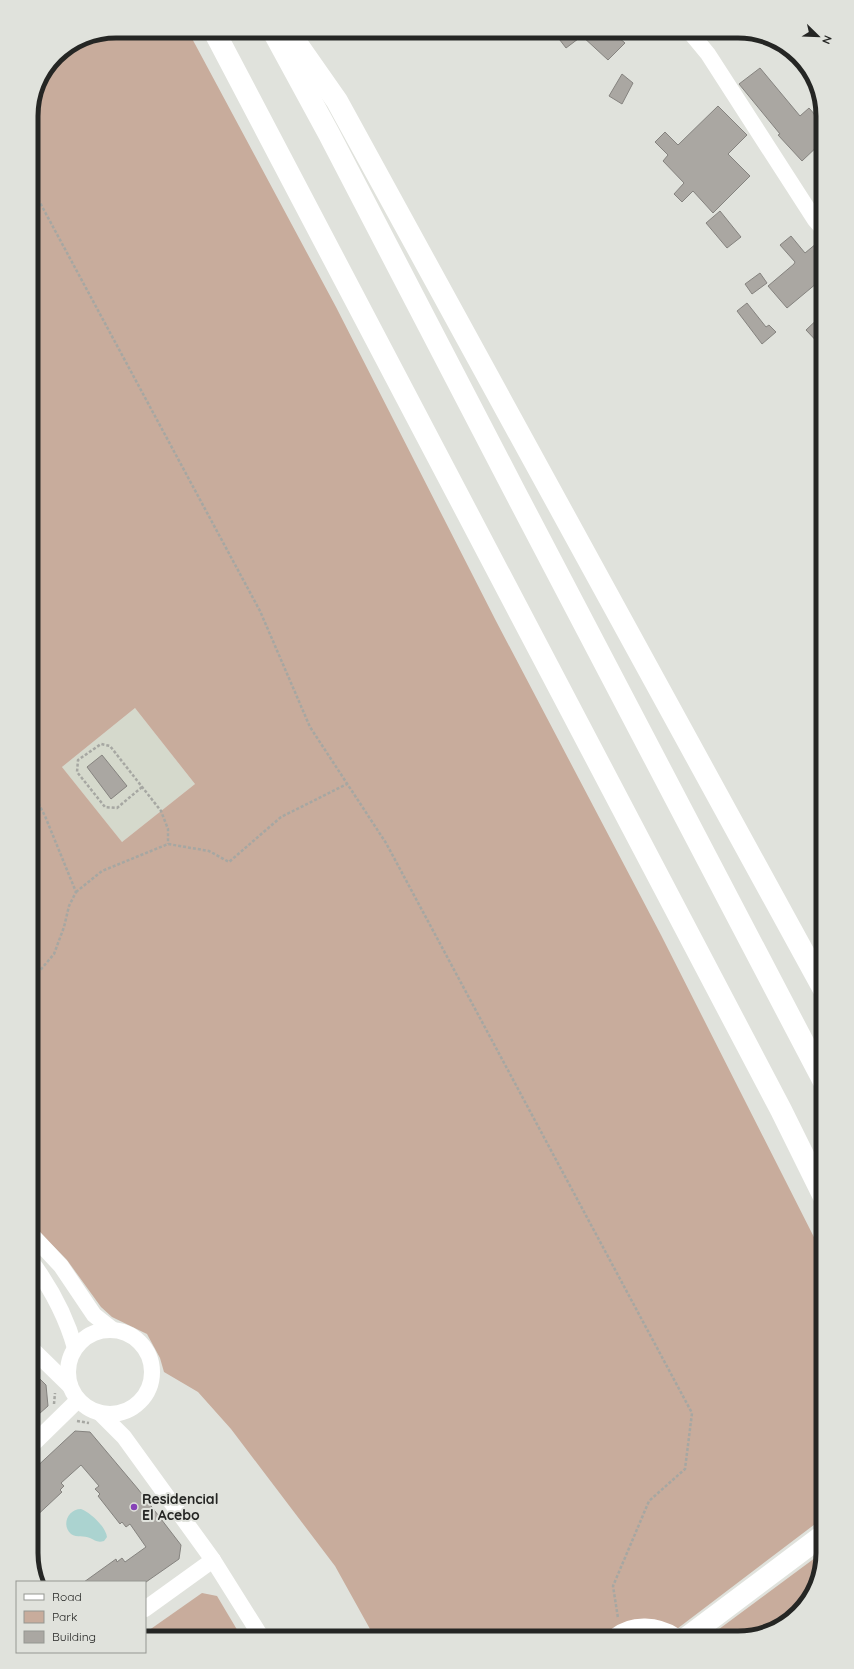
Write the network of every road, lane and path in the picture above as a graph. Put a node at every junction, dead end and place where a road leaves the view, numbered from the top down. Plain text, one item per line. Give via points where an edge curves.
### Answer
1 (218, 38) edge
2 (277, 38) edge
3 (293, 38) edge
4 (695, 38) edge
5 (38, 199) edge
6 (816, 221) edge
7 (347, 784) junction
8 (142, 787) junction
9 (38, 802) edge
10 (168, 844) junction
11 (76, 892) junction
12 (38, 973) edge
13 (816, 975) edge
14 (816, 1067) edge
15 (816, 1180) edge
16 (38, 1241) edge
17 (38, 1270) edge
18 (113, 1330) junction
19 (75, 1348) junction
20 (38, 1356) edge
21 (68, 1391) junction
22 (53, 1409) dead end
23 (95, 1418) junction
24 (72, 1420) dead end
25 (38, 1436) edge
26 (816, 1540) edge
27 (213, 1560) junction
28 (146, 1608) edge
29 (258, 1631) edge
30 (617, 1631) edge
31 (633, 1631) edge
32 (658, 1631) edge
33 (695, 1631) edge

1 - 15 highway
2 - 14 highway
3 - 13 highway via 337,101
4 - 6 street via 708,54
5 - 7 path via 260,611 310,727
7 - 10 path via 281,817 229,862 209,851
7 - 30 path via 386,843 692,1413 685,1469 649,1501 613,1586
8 - 8 path via 110,746 101,744 78,760 77,772 105,807 117,808
8 - 10 path via 161,811 168,829
9 - 11 path
10 - 11 path via 102,871
11 - 12 path via 54,954
16 - 18 street via 61,1266 94,1315
17 - 19 street via 62,1309
18 - 19 street via 92,1334
18 - 23 street via 124,1332 143,1346 152,1367 151,1381 146,1394 136,1405 125,1412
19 - 21 street via 70,1360
20 - 21 street
21 - 22 path
21 - 23 street via 88,1408
21 - 25 street
23 - 24 path
23 - 27 street via 124,1437
26 - 33 main road
27 - 28 street
27 - 29 street
31 - 32 main road

